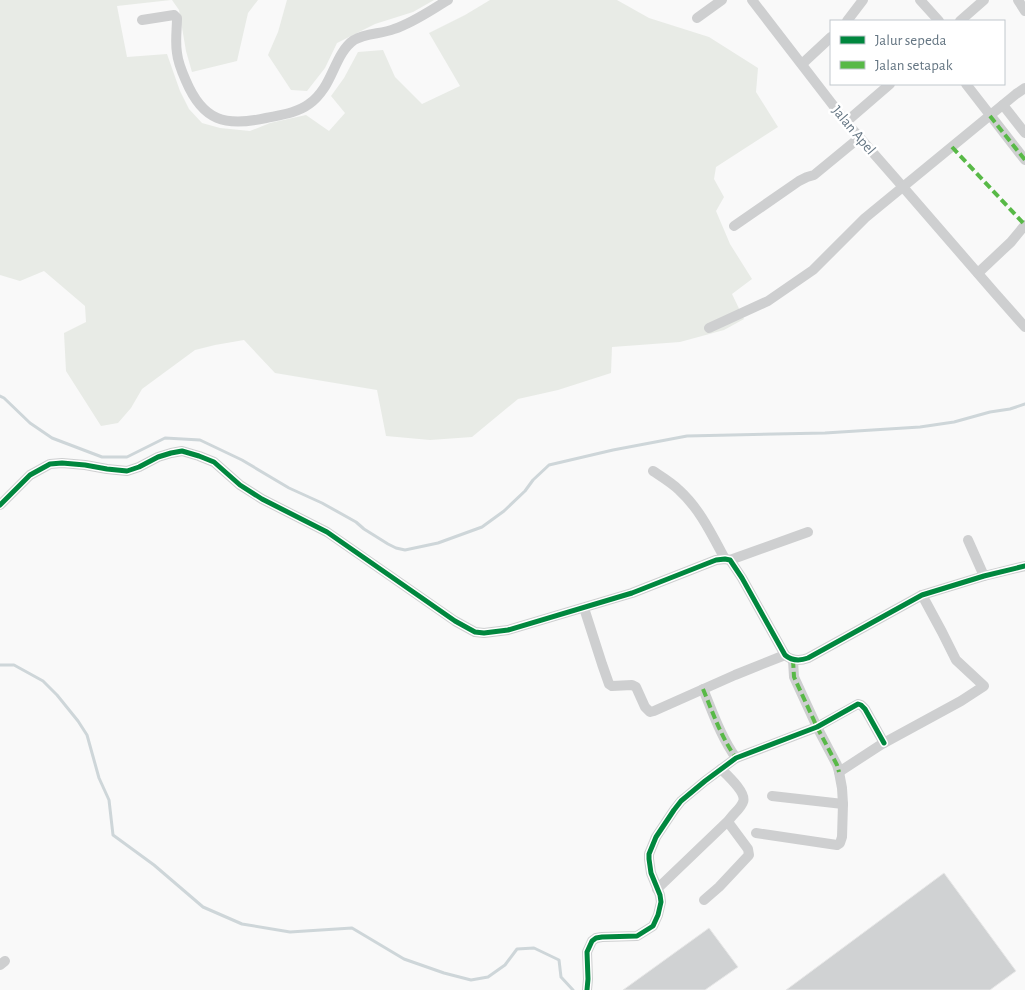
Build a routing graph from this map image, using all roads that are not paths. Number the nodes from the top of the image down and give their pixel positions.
1 (448, 0) edge
2 (722, 0) edge
3 (753, 0) edge
4 (863, 0) edge
5 (920, 0) edge
6 (984, 0) edge
7 (1018, 0) edge
8 (1025, 11) edge
9 (697, 18) dead end
10 (142, 20) dead end
11 (848, 20) edge
12 (938, 20) edge
13 (961, 20) edge
14 (830, 38) edge
15 (802, 64) junction
16 (889, 85) edge
17 (967, 85) edge
18 (1025, 88) edge
19 (1003, 105) junction
20 (990, 116) junction
21 (846, 122) junction
22 (1025, 133) edge
23 (859, 138) junction
24 (1025, 160) edge
25 (903, 186) junction
26 (1025, 225) edge
27 (734, 226) dead end
28 (978, 274) junction
29 (1025, 326) edge
30 (709, 328) dead end
31 (654, 472) dead end
32 (0, 505) edge
33 (808, 532) dead end
34 (968, 540) dead end
35 (728, 559) junction
36 (1025, 566) edge
37 (984, 576) junction
38 (922, 595) junction
39 (584, 608) junction
40 (789, 657) junction
41 (703, 689) junction
42 (817, 727) junction
43 (884, 743) junction
44 (736, 758) junction
45 (721, 769) junction
46 (839, 772) junction
47 (772, 796) dead end
48 (843, 804) junction
49 (729, 820) junction
50 (756, 833) dead end
51 (657, 889) junction
52 (704, 900) dead end
53 (587, 990) edge

1 - 10 street
2 - 9 street
3 - 15 street, Jalan Apel
4 - 11 street
5 - 12 street
6 - 13 street
7 - 8 street
14 - 15 street
15 - 21 street, Jalan Apel
16 - 21 street
17 - 20 street
18 - 19 street
19 - 20 street
19 - 22 street
20 - 24 street
20 - 25 street
21 - 23 street, Jalan Apel
23 - 25 street, Jalan Apel
23 - 27 street
25 - 28 street, Jalan Apel
25 - 30 street
26 - 28 street
28 - 29 street, Jalan Apel
31 - 35 street
32 - 39 street
33 - 35 street
34 - 37 street
35 - 39 street
35 - 40 street
36 - 37 street
37 - 38 street
38 - 40 street
38 - 43 street
39 - 41 street
40 - 41 street
40 - 42 street
41 - 44 street
42 - 43 street
42 - 44 street
42 - 46 street
43 - 46 street
44 - 45 street
45 - 49 street
45 - 51 street
46 - 48 street
47 - 48 street
48 - 50 street
49 - 51 street
49 - 52 street
51 - 53 street

